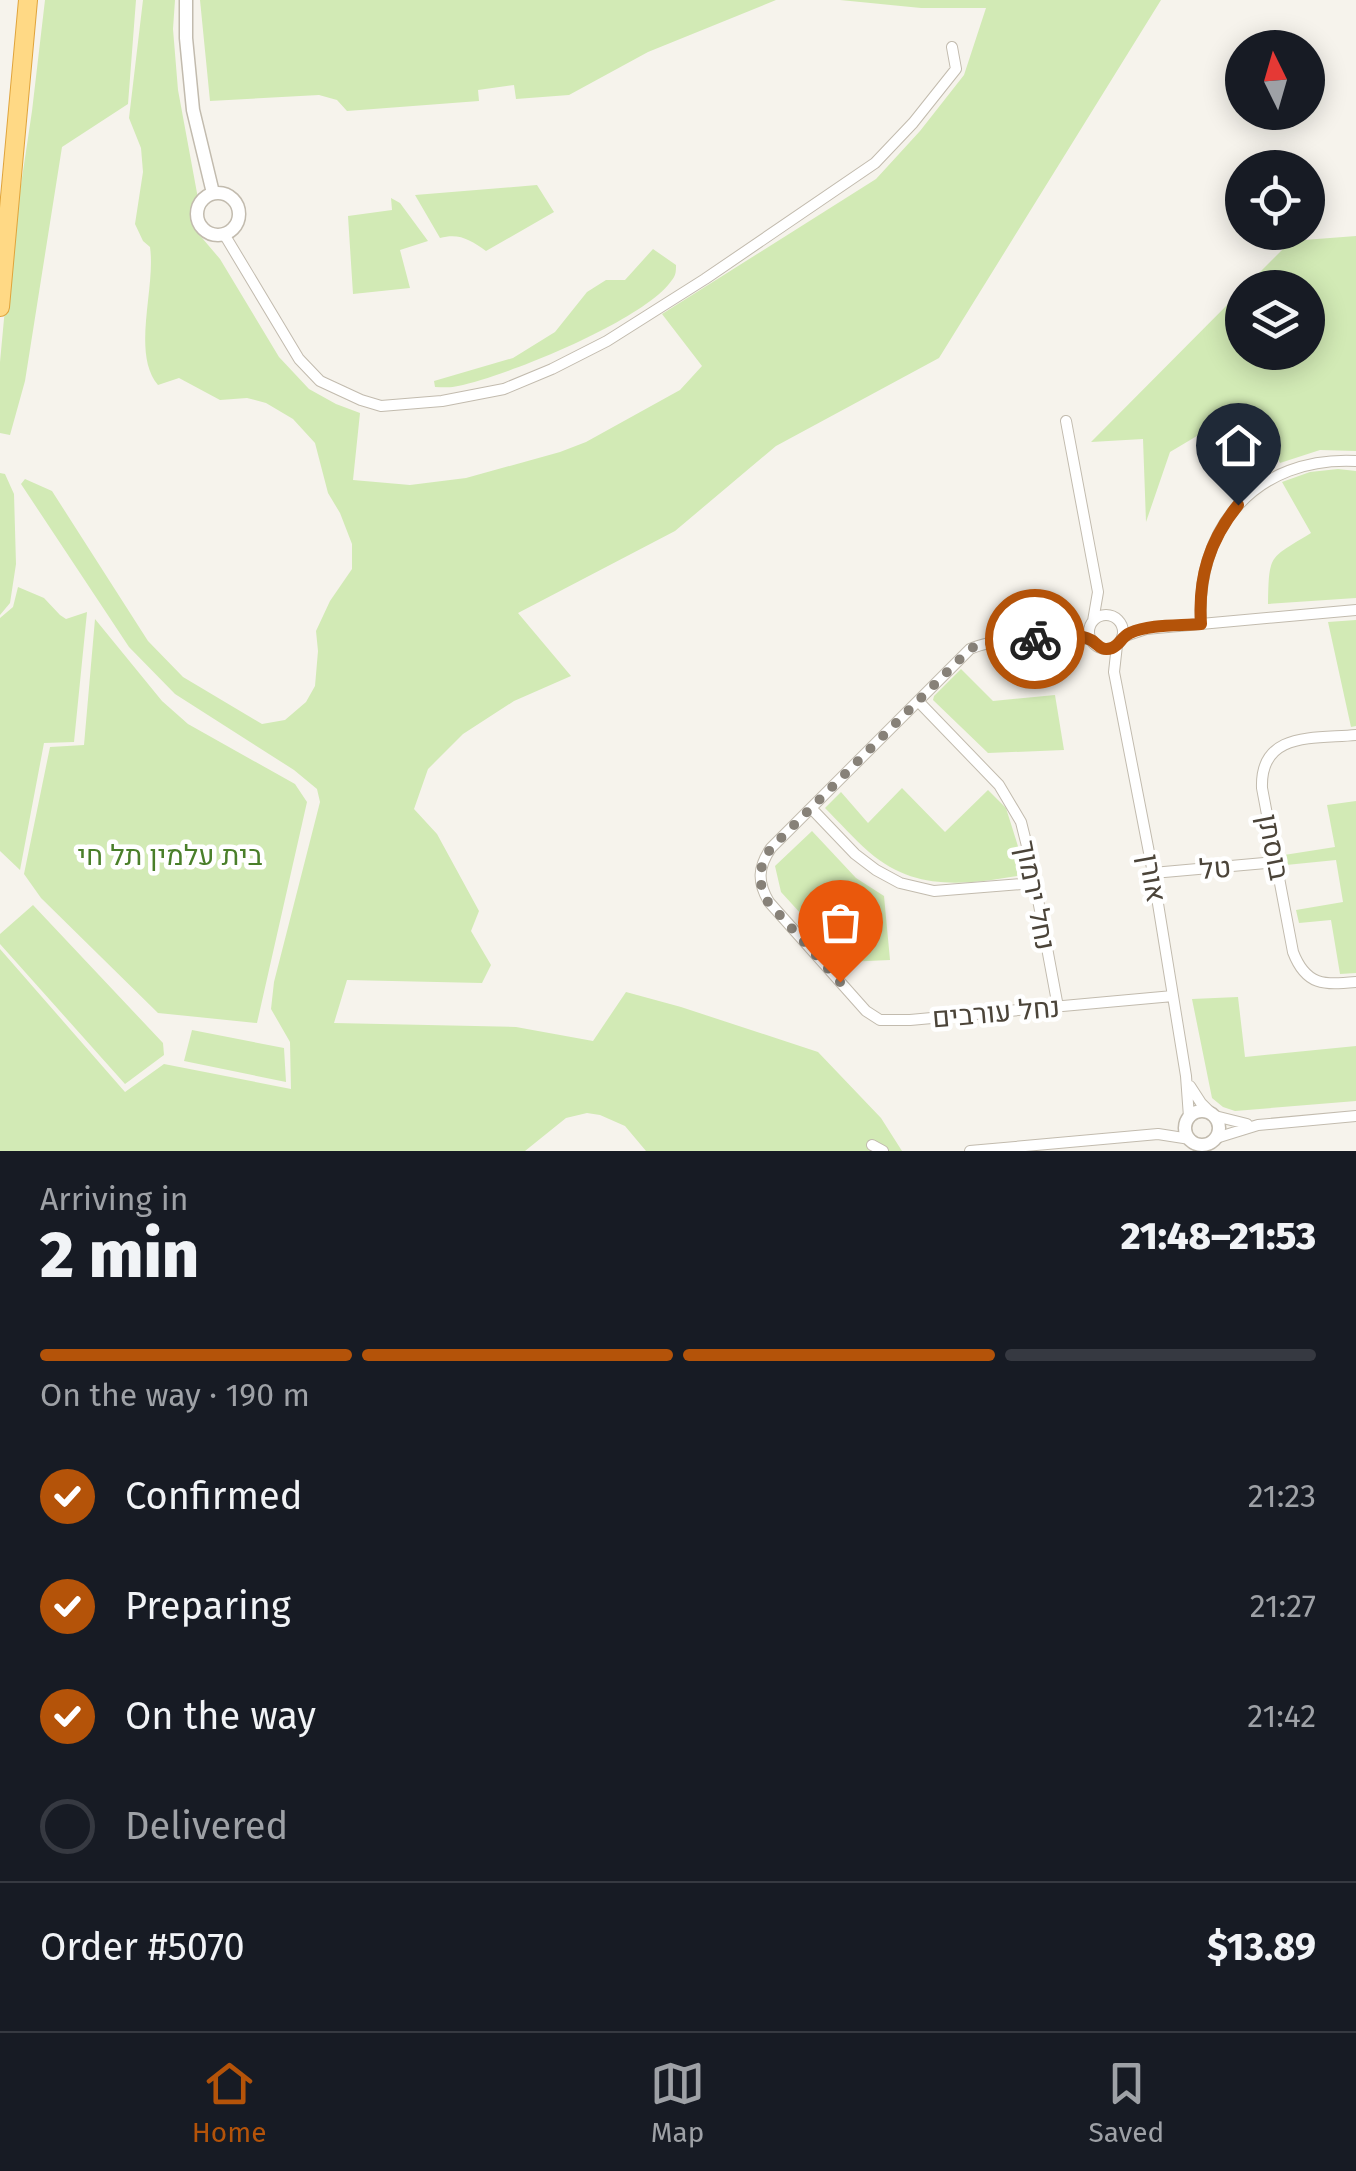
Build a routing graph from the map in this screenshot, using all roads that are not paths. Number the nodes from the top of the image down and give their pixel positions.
1 (28, 0) edge
2 (186, 0) edge
3 (952, 47) dead end
4 (212, 193) junction
5 (224, 234) junction
6 (0, 307) edge
7 (1066, 421) dead end
8 (1356, 461) edge
9 (1098, 592) junction
10 (1356, 610) edge
11 (1117, 620) junction
12 (1092, 623) junction
13 (1201, 624) junction
14 (1146, 629) junction
15 (1068, 636) junction
16 (1120, 641) junction
17 (1095, 643) junction
18 (1116, 680) junction
19 (918, 701) junction
20 (1356, 735) edge
21 (810, 808) junction
22 (1276, 862) junction
23 (1153, 873) junction
24 (1035, 883) junction
25 (1356, 982) edge
26 (1173, 996) junction
27 (1058, 1007) junction
28 (1186, 1076) junction
29 (1213, 1115) junction
30 (1356, 1116) edge
31 (1188, 1120) junction
32 (1258, 1125) junction
33 (1158, 1134) junction
34 (1213, 1143) edge
35 (1195, 1144) edge
36 (970, 1151) edge

1 - 6 highway
2 - 4 street
3 - 5 street
4 - 5 street
4 - 5 street
7 - 9 street
8 - 13 street
9 - 11 street
9 - 12 street
10 - 13 street
11 - 12 street
11 - 14 street
11 - 16 street
12 - 15 street, נחל עורבים
12 - 17 street
13 - 14 street
14 - 16 street
15 - 17 street, נחל עורבים
15 - 19 street, נחל עורבים
16 - 17 street
16 - 18 street, אורן
17 - 18 street, אורן
18 - 23 street, אורן
19 - 21 street, נחל עורבים
19 - 24 street, נחל ירמוך
20 - 22 street, בוסתן
21 - 24 street
21 - 27 street, נחל עורבים
22 - 23 street, טל
22 - 25 street, בוסתן
23 - 26 street, אורן
24 - 27 street, נחל ירמוך
26 - 27 street, נחל עורבים
26 - 28 street, אורן
28 - 29 street, אורן
28 - 31 street, אורן
29 - 31 street
29 - 32 street
29 - 34 street
30 - 32 street
31 - 33 street
31 - 35 street
32 - 34 street
33 - 35 street
33 - 36 street
34 - 35 street

